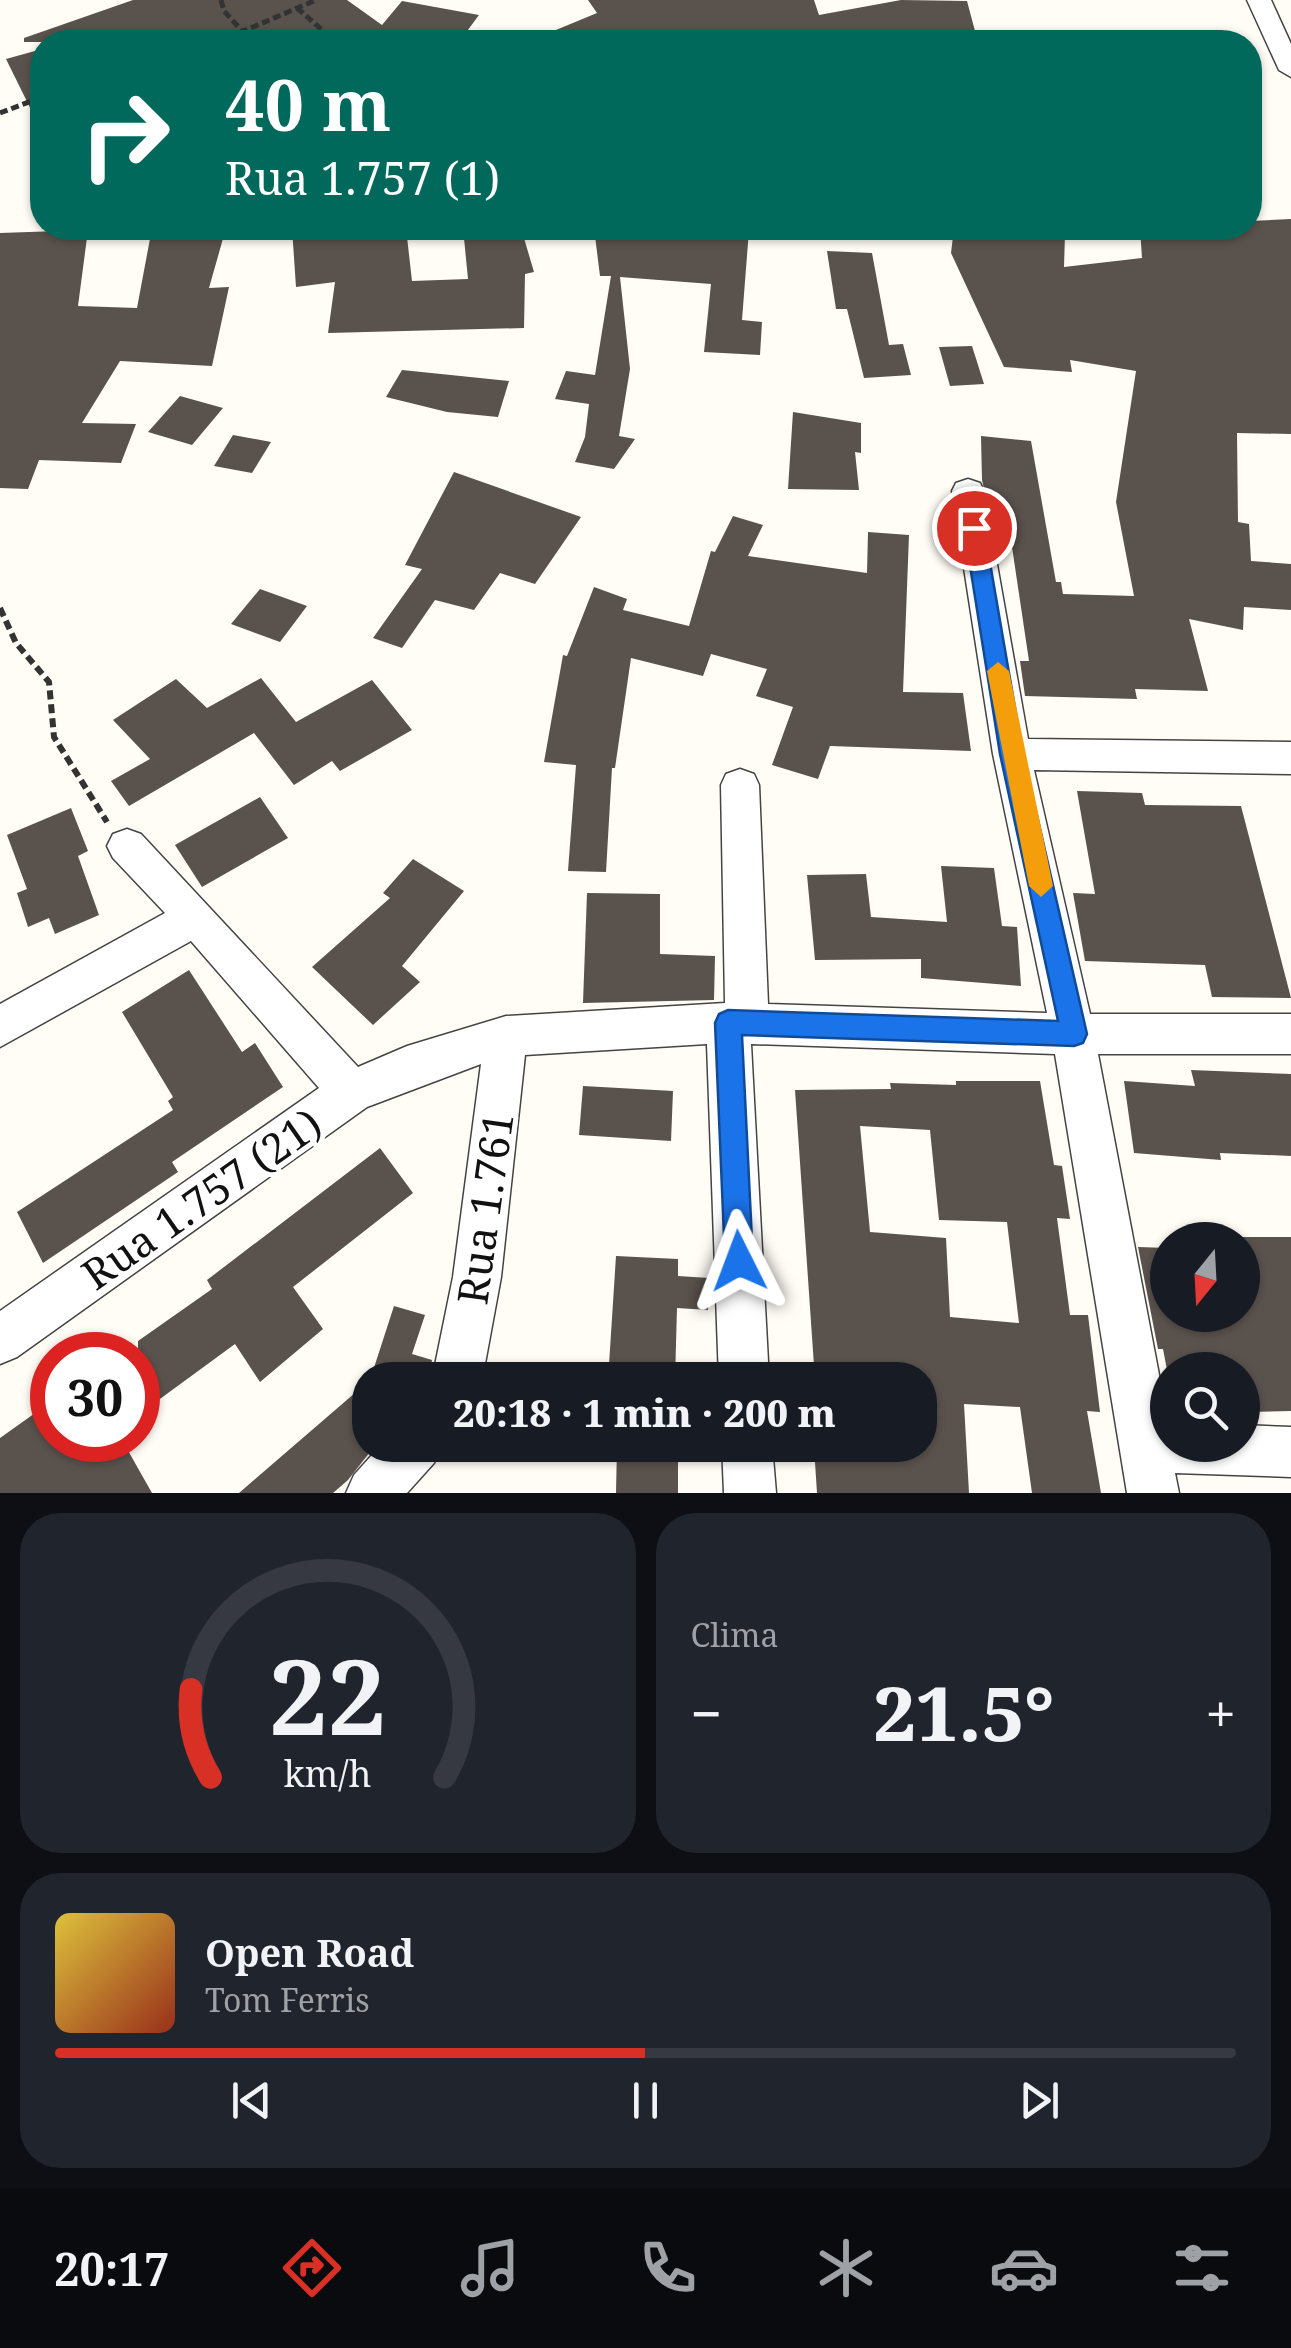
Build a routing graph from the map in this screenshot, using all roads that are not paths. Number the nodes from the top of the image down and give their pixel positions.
1 (1259, 0) edge
2 (1291, 70) edge
3 (968, 491) dead end
4 (1012, 754) junction
5 (1291, 758) edge
6 (740, 785) dead end
7 (126, 846) road end
8 (196, 917) junction
9 (737, 1023) junction
10 (0, 1027) edge
11 (1074, 1034) junction
12 (1291, 1034) edge
13 (506, 1036) junction
14 (351, 1092) junction
15 (0, 1340) edge
16 (460, 1362) edge
17 (744, 1362) edge
18 (1291, 1452) edge
19 (400, 1462) edge
20 (748, 1462) edge
21 (1148, 1470) edge
22 (372, 1493) edge
23 (750, 1493) edge

1 - 2 street
3 - 4 street
4 - 5 street
4 - 11 street
6 - 9 street
7 - 8 street
8 - 10 street
8 - 14 street
9 - 11 street, Rua 1.757 (21)
9 - 13 street, Rua 1.757 (21)
9 - 17 street
11 - 12 street, Rua 1.757 (21)
11 - 21 street
13 - 14 street, Rua 1.757 (21)
13 - 16 street, Rua 1.761
14 - 15 street, Rua 1.757 (21)
18 - 21 street
19 - 22 street
20 - 23 street

